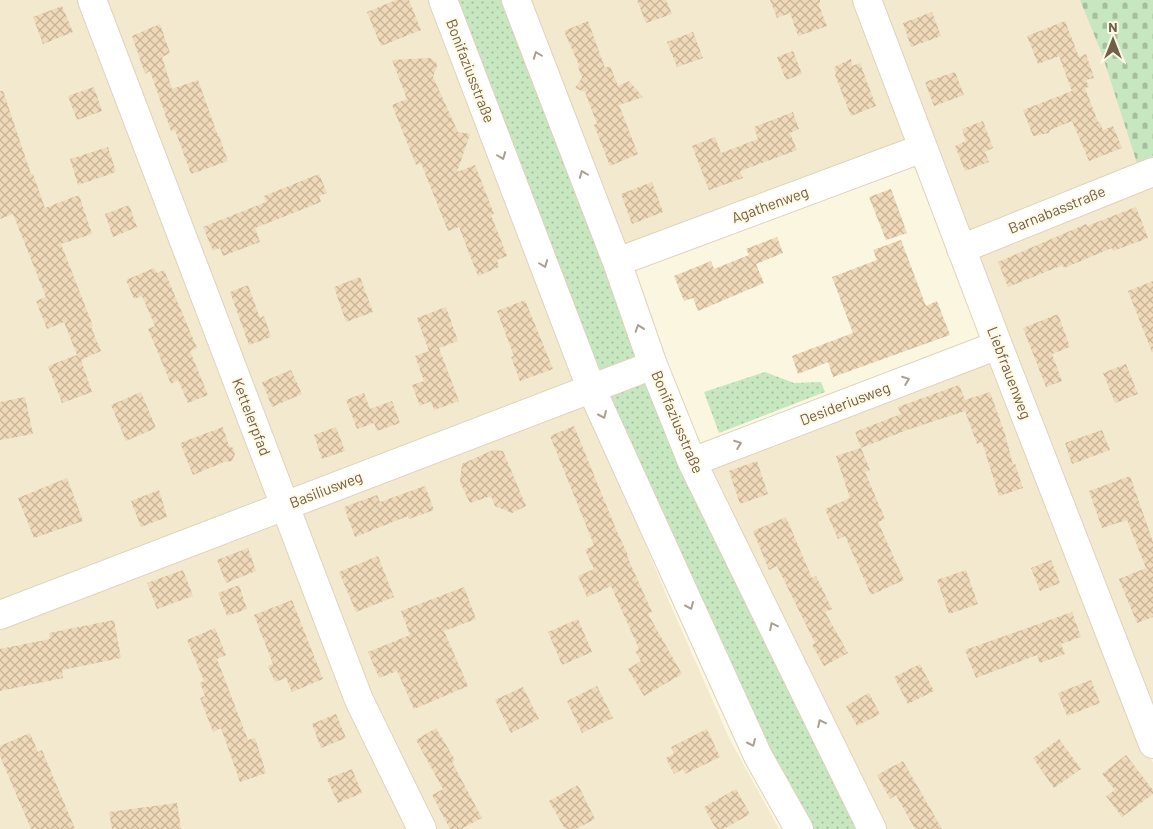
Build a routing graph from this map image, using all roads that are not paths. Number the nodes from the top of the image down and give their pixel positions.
1 (92, 0) edge
2 (443, 0) edge
3 (516, 0) edge
4 (867, 0) edge
5 (923, 148) junction
6 (1153, 172) edge
7 (961, 249) junction
8 (617, 262) junction
9 (998, 345) junction
10 (652, 366) junction
11 (591, 388) junction
12 (692, 462) junction
13 (285, 506) junction
14 (0, 615) edge
15 (1153, 744) edge
16 (422, 829) edge
17 (799, 829) edge
18 (872, 829) edge

1 - 13 street, Kettelerpfad
2 -> 11 street, Bonifaziusstraße
8 -> 3 street, Bonifaziusstraße
4 - 5 street, Liebfrauenweg
5 - 7 street, Liebfrauenweg
5 - 8 street, Agathenweg
6 - 7 street, Barnabasstraße
7 - 9 street, Liebfrauenweg
10 -> 8 street, Bonifaziusstraße
12 -> 9 street, Desideriusweg
9 - 15 street, Liebfrauenweg
10 - 11 street, Basiliusweg
10 - 12 street, Bonifaziusstraße
11 - 13 street, Basiliusweg
11 -> 17 street, Bonifaziusstraße
18 -> 12 street, Bonifaziusstraße
13 - 14 street, Basiliusweg
13 - 16 street, Kettelerpfad

